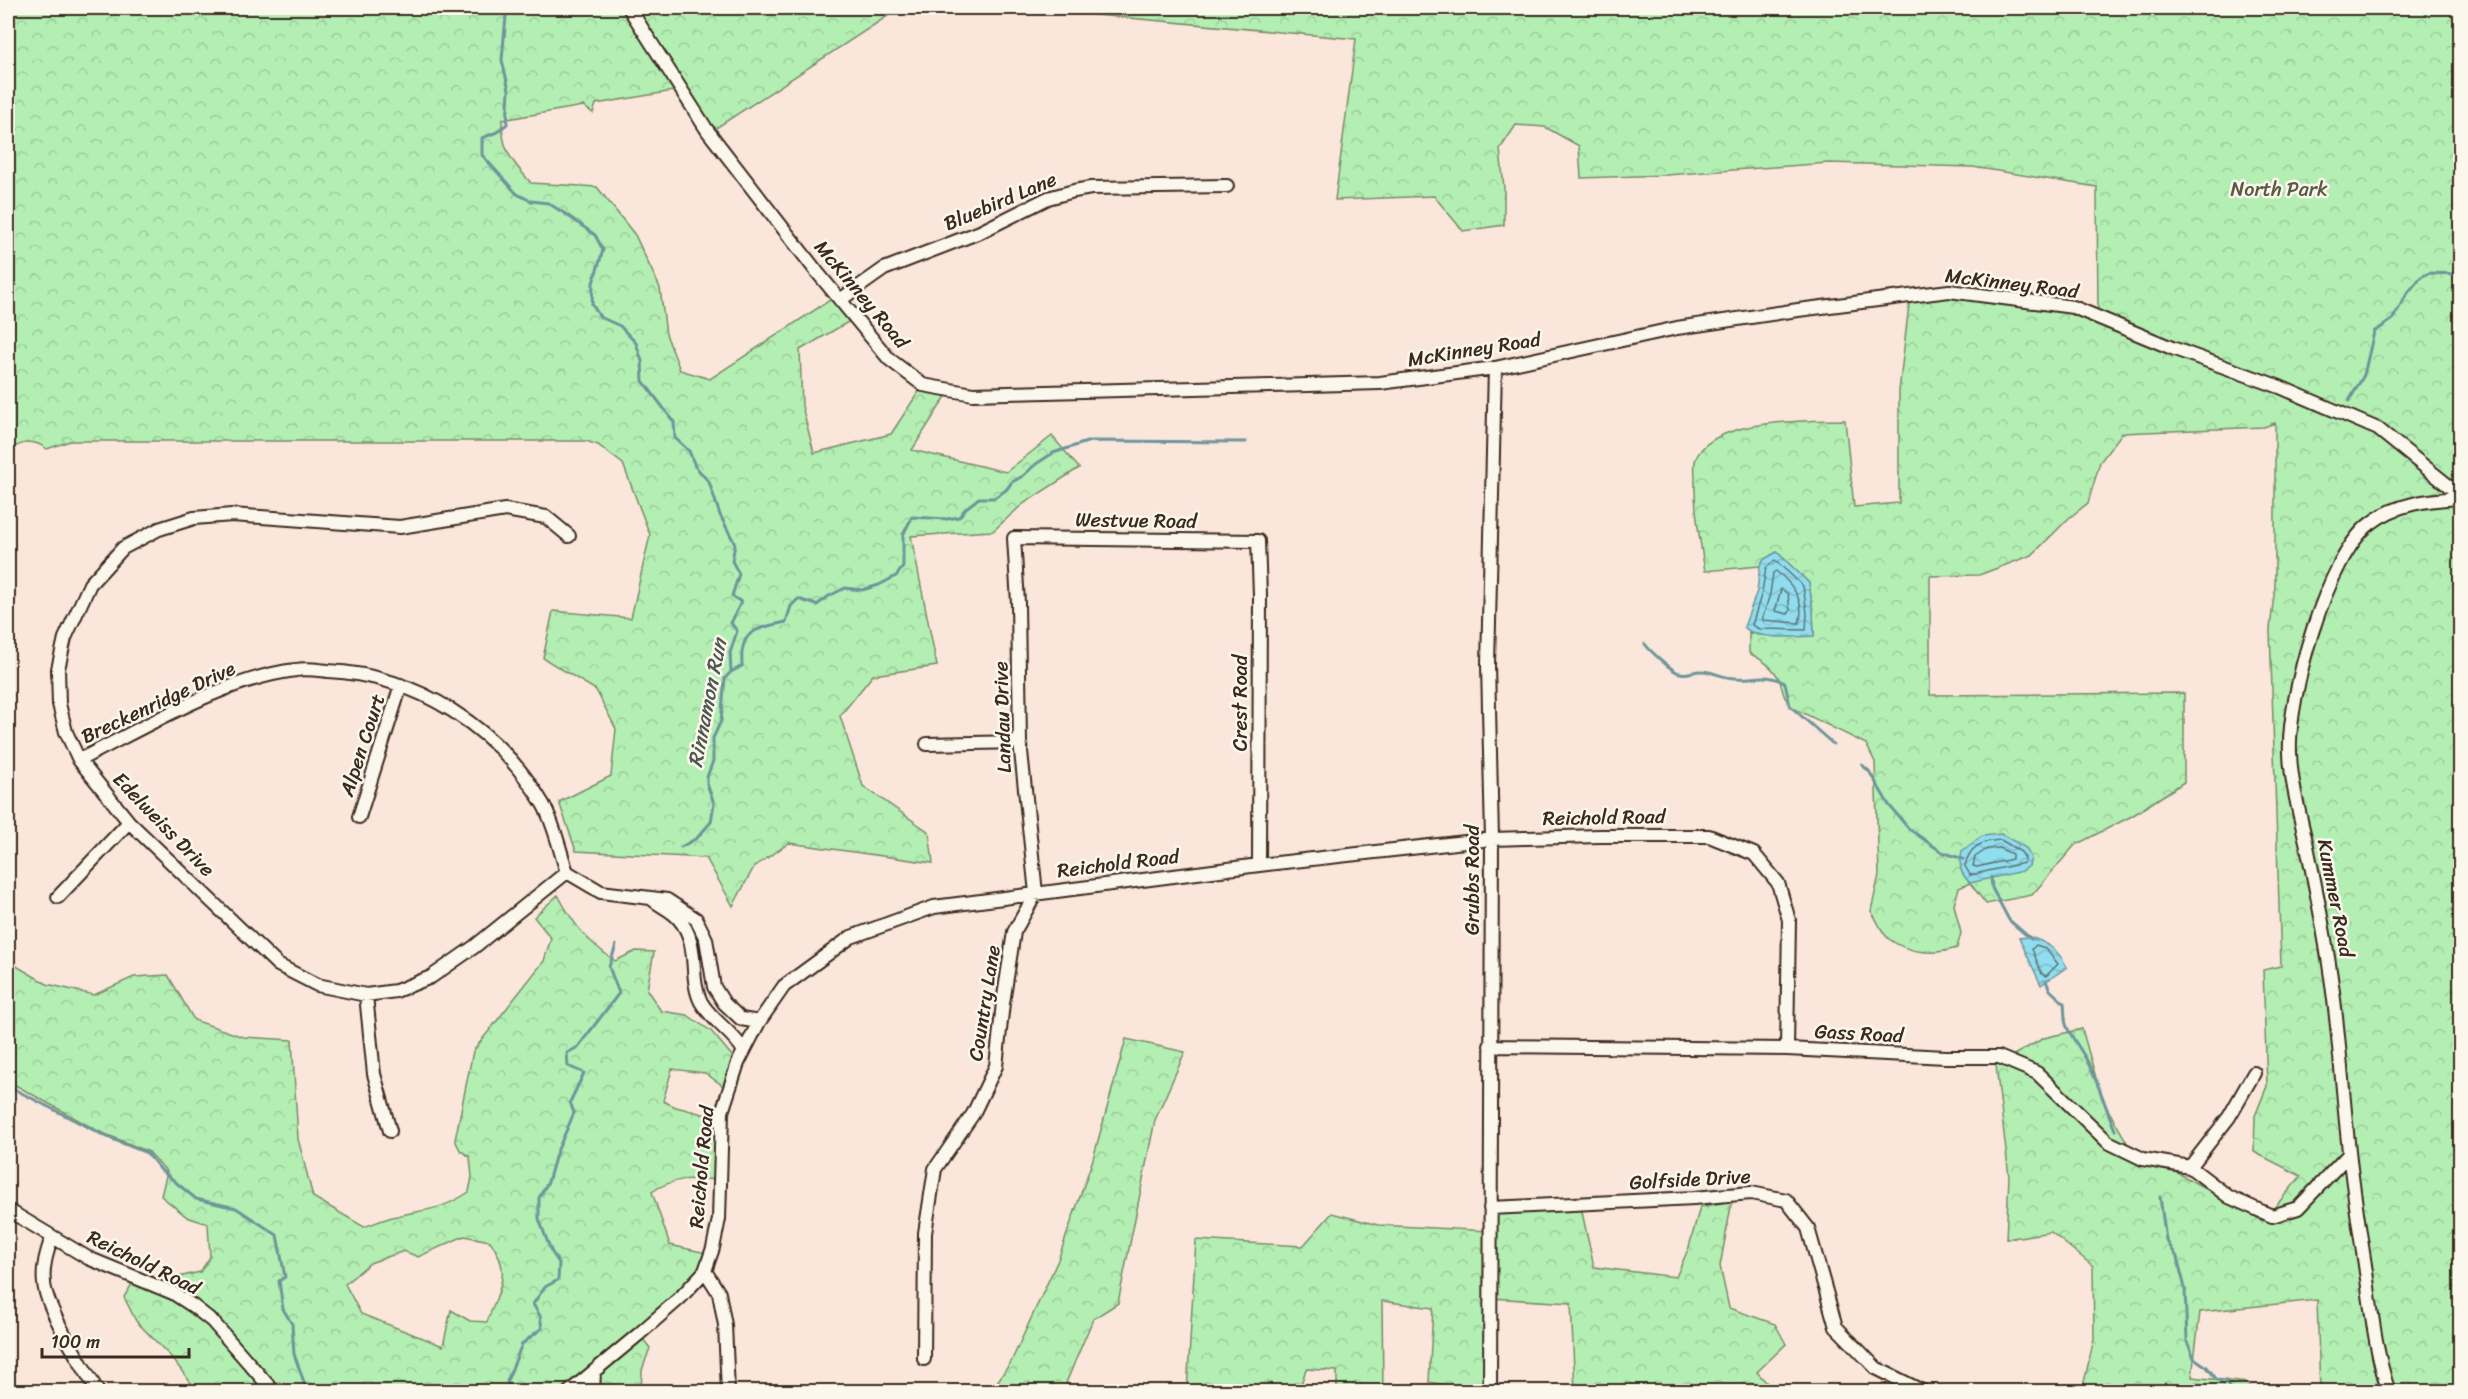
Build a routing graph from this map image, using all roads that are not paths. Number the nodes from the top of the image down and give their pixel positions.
1 (629, 8) edge
2 (1227, 186) dead end
3 (840, 300) junction
4 (1495, 368) junction
5 (2460, 496) edge
6 (569, 536) dead end
7 (1014, 538) joint
8 (1258, 541) joint
9 (401, 685) junction
10 (1020, 742) junction
11 (927, 744) dead end
12 (79, 760) junction
13 (359, 817) dead end
14 (129, 822) junction
15 (1492, 839) junction
16 (1259, 865) junction
17 (567, 872) junction
18 (1036, 893) junction
19 (58, 897) dead end
20 (652, 898) junction
21 (366, 995) junction
22 (759, 1022) junction
23 (1490, 1046) junction
24 (1787, 1049) junction
25 (744, 1051) junction
26 (2254, 1073) dead end
27 (390, 1131) dead end
28 (2349, 1154) junction
29 (2190, 1167) junction
30 (1490, 1208) junction
31 (8, 1210) edge
32 (52, 1237) junction
33 (705, 1271) junction
34 (924, 1359) dead end
35 (594, 1372) junction
36 (98, 1392) edge
37 (274, 1392) edge
38 (569, 1392) edge
39 (593, 1392) edge
40 (728, 1392) edge
41 (1490, 1392) edge
42 (1924, 1392) edge
43 (2389, 1392) edge

1 - 3 street, McKinney Road
2 - 3 street, Bluebird Lane
3 - 4 street, McKinney Road
4 - 5 street, McKinney Road
4 - 15 street, Grubbs Road
5 - 28 street, Kummer Road
6 - 12 street, Edelweiss Drive
7 - 8 street, Westvue Road
7 - 10 street, Landau Drive
8 - 16 street, Crest Road
9 - 12 street, Breckenridge Drive
9 - 13 street, Alpen Court
9 - 17 street, Breckenridge Drive
10 - 11 street
10 - 18 street, Landau Drive
12 - 14 street, Edelweiss Drive
14 - 19 street
14 - 21 street, Edelweiss Drive
15 - 16 street, Reichold Road
15 - 23 street, Grubbs Road
15 - 24 street, Reichold Road
16 - 18 street, Reichold Road
17 - 20 street
17 - 21 street, Edelweiss Drive
18 - 22 street, Reichold Road
18 - 34 street, Country Lane
20 - 22 street
20 - 25 street
21 - 27 street
22 - 25 street, Reichold Road
23 - 24 street, Gass Road
23 - 30 street, Grubbs Road
24 - 29 street, Gass Road
25 - 33 street, Reichold Road
26 - 29 street
28 - 29 street, Gass Road
28 - 43 street, Kummer Road
30 - 41 street, Grubbs Road
30 - 42 street, Golfside Drive
31 - 32 street, Reichold Road
32 - 36 street
32 - 37 street, Reichold Road
33 - 35 street, Reichold Road
33 - 40 street
35 - 38 street, Reichold Road
35 - 39 street

